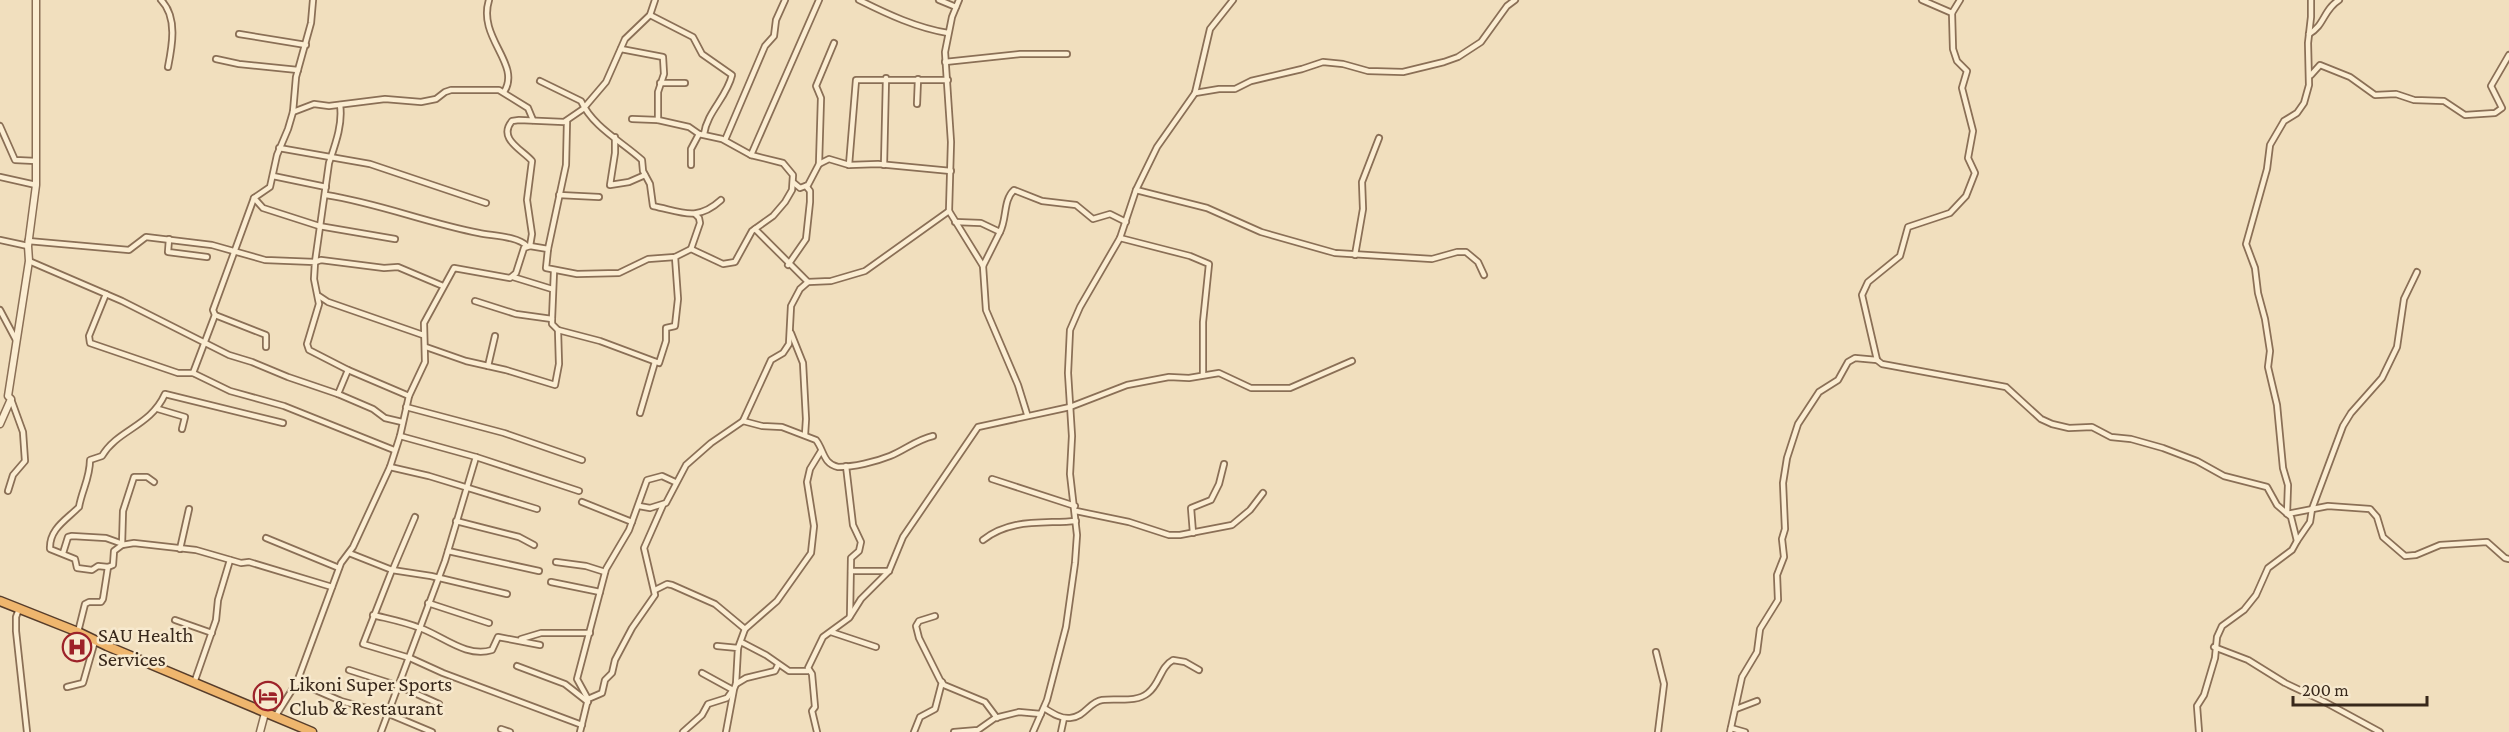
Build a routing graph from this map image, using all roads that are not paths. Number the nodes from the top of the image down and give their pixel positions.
1 (36, 0) edge
2 (161, 0) edge
3 (313, 0) edge
4 (489, 0) edge
5 (655, 0) edge
6 (785, 0) edge
7 (819, 0) edge
8 (859, 0) edge
9 (939, 0) edge
10 (959, 0) edge
11 (1233, 0) edge
12 (1515, 0) edge
13 (1922, 0) edge
14 (1960, 0) edge
15 (2311, 0) edge
16 (2339, 0) edge
17 (956, 7) junction
18 (1952, 14) junction
19 (650, 15) junction
20 (948, 33) junction
21 (239, 34) dead end
22 (2309, 34) junction
23 (834, 43) dead end
24 (306, 45) junction
25 (621, 49) junction
26 (1067, 54) dead end
27 (2509, 55) edge
28 (216, 59) dead end
29 (945, 62) junction
30 (168, 68) dead end
31 (298, 70) junction
32 (2311, 75) junction
33 (886, 78) junction
34 (918, 79) junction
35 (948, 80) junction
36 (540, 81) dead end
37 (660, 83) junction
38 (685, 83) dead end
39 (504, 92) junction
40 (1195, 93) junction
41 (917, 104) dead end
42 (340, 105) junction
43 (583, 109) junction
44 (293, 112) junction
45 (633, 119) dead end
46 (533, 120) junction
47 (658, 120) junction
48 (567, 121) junction
49 (0, 126) edge
50 (702, 134) junction
51 (615, 137) junction
52 (1379, 138) dead end
53 (725, 140) junction
54 (279, 148) junction
55 (751, 154) junction
56 (331, 157) junction
57 (36, 161) junction
58 (691, 165) dead end
59 (819, 165) junction
60 (849, 165) junction
61 (884, 165) junction
62 (951, 171) junction
63 (645, 175) junction
64 (273, 176) junction
65 (0, 177) edge
66 (794, 183) junction
67 (36, 185) junction
68 (806, 186) junction
69 (326, 188) junction
70 (800, 188) junction
71 (792, 190) junction
72 (1137, 190) junction
73 (326, 195) junction
74 (559, 195) junction
75 (599, 197) dead end
76 (254, 198) junction
77 (721, 201) dead end
78 (486, 204) dead end
79 (949, 211) junction
80 (695, 214) junction
81 (955, 222) junction
82 (1126, 222) junction
83 (319, 226) junction
84 (755, 229) junction
85 (1000, 232) junction
86 (1120, 238) junction
87 (170, 239) junction
88 (395, 239) dead end
89 (0, 240) edge
90 (28, 244) junction
91 (529, 246) junction
92 (548, 249) junction
93 (691, 249) junction
94 (233, 250) junction
95 (1355, 255) junction
96 (207, 257) dead end
97 (675, 257) junction
98 (29, 261) junction
99 (315, 262) junction
100 (788, 264) junction
101 (983, 266) junction
102 (554, 271) junction
103 (2418, 272) dead end
104 (1484, 275) dead end
105 (513, 277) junction
106 (808, 282) junction
107 (443, 286) junction
108 (552, 289) junction
109 (106, 294) junction
110 (318, 296) junction
111 (475, 301) dead end
112 (0, 310) edge
113 (215, 315) junction
114 (552, 319) junction
115 (558, 330) junction
116 (791, 333) junction
117 (423, 335) junction
118 (495, 336) dead end
119 (205, 341) junction
120 (18, 342) junction
121 (266, 347) dead end
122 (426, 347) junction
123 (1877, 360) junction
124 (1352, 361) dead end
125 (655, 362) junction
126 (488, 366) junction
127 (348, 370) junction
128 (193, 374) junction
129 (1203, 375) junction
130 (338, 394) junction
131 (409, 396) junction
132 (11, 399) junction
133 (406, 407) junction
134 (1070, 407) junction
135 (158, 409) junction
136 (640, 413) dead end
137 (1027, 414) junction
138 (743, 421) junction
139 (402, 422) junction
140 (283, 423) dead end
141 (0, 424) edge
142 (182, 429) dead end
143 (805, 435) junction
144 (400, 436) junction
145 (933, 436) dead end
146 (394, 450) junction
147 (821, 451) junction
148 (476, 457) junction
149 (582, 459) dead end
150 (1224, 464) dead end
151 (846, 466) junction
152 (390, 467) junction
153 (992, 479) dead end
154 (154, 482) dead end
155 (675, 482) junction
156 (466, 487) junction
157 (8, 491) dead end
158 (579, 491) dead end
159 (1263, 493) dead end
160 (582, 502) dead end
161 (663, 505) junction
162 (639, 506) junction
163 (189, 509) dead end
164 (537, 509) dead end
165 (1075, 509) junction
166 (2312, 509) junction
167 (2288, 514) junction
168 (415, 517) dead end
169 (456, 521) junction
170 (1077, 521) junction
171 (632, 522) junction
172 (1193, 533) junction
173 (266, 538) dead end
174 (983, 540) dead end
175 (2297, 541) junction
176 (122, 545) junction
177 (534, 545) dead end
178 (180, 549) junction
179 (448, 550) junction
180 (63, 553) junction
181 (349, 553) junction
182 (2509, 559) edge
183 (230, 560) junction
184 (556, 562) dead end
185 (108, 567) junction
186 (339, 568) junction
187 (392, 570) junction
188 (539, 571) dead end
189 (851, 571) junction
190 (605, 572) junction
191 (889, 572) junction
192 (437, 578) junction
193 (550, 582) dead end
194 (332, 587) junction
195 (655, 590) junction
196 (600, 592) junction
197 (507, 594) dead end
198 (0, 601) edge
199 (428, 603) junction
200 (19, 609) junction
201 (373, 615) junction
202 (935, 616) dead end
203 (849, 618) junction
204 (175, 620) dead end
205 (489, 623) dead end
206 (421, 628) junction
207 (745, 629) junction
208 (78, 632) junction
209 (831, 632) junction
210 (212, 633) junction
211 (590, 633) junction
212 (520, 639) junction
213 (94, 641) junction
214 (540, 645) dead end
215 (740, 645) junction
216 (717, 646) dead end
217 (876, 647) dead end
218 (2214, 647) junction
219 (1656, 652) dead end
220 (410, 657) junction
221 (778, 665) junction
222 (517, 666) dead end
223 (349, 670) dead end
224 (1199, 670) dead end
225 (808, 671) junction
226 (702, 673) dead end
227 (194, 682) junction
228 (297, 682) junction
229 (942, 682) junction
230 (399, 686) junction
231 (67, 687) dead end
232 (734, 688) junction
233 (588, 700) junction
234 (1756, 701) dead end
235 (439, 704) dead end
236 (1044, 708) junction
237 (1736, 709) junction
238 (265, 713) junction
239 (389, 714) junction
240 (1041, 714) junction
241 (275, 717) junction
242 (997, 718) junction
243 (1064, 718) junction
244 (582, 725) junction
245 (501, 729) dead end
246 (1730, 730) edge
247 (27, 732) edge
248 (261, 732) edge
249 (312, 732) edge
250 (381, 732) edge
251 (432, 732) edge
252 (510, 732) edge
253 (579, 732) edge
254 (682, 732) edge
255 (726, 732) edge
256 (817, 732) edge
257 (914, 732) edge
258 (954, 732) edge
259 (1033, 732) edge
260 (1061, 732) edge
261 (1658, 732) edge
262 (1745, 732) edge
263 (2199, 732) edge
264 (2380, 732) edge

1 - 57 street
2 - 30 street
3 - 24 street
4 - 39 street
5 - 19 street
6 - 53 street
7 - 55 street
8 - 20 street
9 - 17 street
10 - 17 street
11 - 40 street
12 - 40 street
13 - 18 street
14 - 18 street
15 - 22 street
16 - 22 street
17 - 20 street
18 - 123 street
19 - 25 street
19 - 50 street
20 - 29 street
21 - 24 street
22 - 32 street
23 - 59 street
24 - 31 street
25 - 37 street
25 - 43 street
26 - 29 street
27 - 32 street
28 - 31 street
29 - 35 street
31 - 44 street
32 - 167 street
33 - 34 street
33 - 60 street
33 - 61 street
34 - 35 street
34 - 41 street
35 - 62 street
36 - 43 street
37 - 38 street
37 - 47 street
39 - 42 street
39 - 46 street
40 - 72 street
42 - 44 street
42 - 56 street
43 - 48 street
43 - 51 street
44 - 54 street
45 - 47 street
46 - 48 street
46 - 91 street
47 - 50 street
48 - 74 street
49 - 57 street
50 - 53 street
50 - 58 street
51 - 63 street
51 - 63 street
52 - 95 street
53 - 55 street
54 - 56 street
54 - 64 street
55 - 66 street
56 - 69 street
56 - 78 street
57 - 67 street
59 - 60 street
59 - 68 street
60 - 61 street
61 - 62 street
62 - 79 street
63 - 80 street
64 - 69 street
64 - 76 street
65 - 67 street
66 - 70 street
66 - 71 street
67 - 90 street
68 - 70 street
68 - 100 street
69 - 73 street
70 - 71 street
71 - 84 street
72 - 82 street
72 - 95 street
73 - 83 street
73 - 91 street
74 - 75 street
74 - 92 street
76 - 83 street
76 - 94 street
77 - 80 street
79 - 81 street
79 - 106 street
80 - 93 street
81 - 85 street
81 - 101 street
82 - 85 street
82 - 86 street
83 - 88 street
83 - 99 street
84 - 93 street
84 - 100 street
85 - 101 street
86 - 129 street
86 - 134 street
87 - 90 street
87 - 94 street
87 - 96 street
89 - 90 street
90 - 98 street
91 - 92 street
91 - 105 street
92 - 102 street
93 - 97 street
94 - 99 street
94 - 113 street
95 - 104 street
97 - 102 street
97 - 125 street
98 - 109 street
98 - 120 street
99 - 107 street
99 - 110 street
100 - 106 street
101 - 137 street
102 - 108 street
103 - 166 street
105 - 107 street
105 - 108 street
106 - 116 street
107 - 117 street
108 - 114 street
109 - 119 street
109 - 128 street
110 - 117 street
110 - 127 street
111 - 114 street
112 - 120 street
113 - 119 street
113 - 121 street
114 - 115 street
115 - 125 street
115 - 126 street
116 - 138 street
116 - 143 street
117 - 122 street
118 - 126 street
119 - 128 street
119 - 130 street
120 - 132 street
122 - 126 street
122 - 131 street
123 - 167 street
123 - 237 street
124 - 129 street
125 - 136 street
127 - 130 street
127 - 131 street
128 - 146 street
129 - 134 street
130 - 139 street
131 - 133 street
132 - 141 street
132 - 157 street
133 - 139 street
133 - 149 street
134 - 137 street
134 - 165 street
135 - 140 street
135 - 142 street
135 - 180 street
137 - 191 street
138 - 143 street
138 - 155 street
139 - 144 street
143 - 147 street
144 - 146 street
144 - 148 street
145 - 151 street
146 - 152 street
147 - 151 street
147 - 207 street
148 - 156 street
148 - 158 street
150 - 172 street
151 - 189 street
152 - 156 street
152 - 181 street
153 - 165 street
154 - 176 street
155 - 161 street
155 - 162 street
156 - 164 street
156 - 169 street
159 - 172 street
160 - 171 street
161 - 162 street
161 - 195 street
162 - 171 street
163 - 178 street
165 - 170 street
165 - 172 street
166 - 167 street
166 - 175 street
166 - 182 street
167 - 175 street
168 - 187 street
169 - 177 street
169 - 179 street
170 - 174 street
170 - 236 street
171 - 190 street
173 - 186 street
175 - 218 street
176 - 178 street
176 - 180 street
176 - 185 street
178 - 183 street
179 - 188 street
179 - 192 street
180 - 185 street
181 - 186 street
181 - 187 street
183 - 194 street
183 - 210 street
184 - 190 street
185 - 208 street
186 - 194 street
187 - 192 street
187 - 201 street
189 - 191 street
189 - 203 street
190 - 196 street
191 - 203 street
192 - 197 street
192 - 199 street
193 - 196 street
194 - 228 street
195 - 207 street
195 - 233 street
196 - 211 street
198 - 200 highway
199 - 205 street
199 - 206 street
200 - 208 highway
200 - 247 street
201 - 206 street
201 - 220 street
202 - 229 street
203 - 209 street
204 - 210 street
206 - 212 street
206 - 220 street
207 - 215 street
208 - 213 highway
209 - 217 street
209 - 225 street
210 - 227 street
211 - 212 street
211 - 233 street
212 - 214 street
213 - 227 highway
213 - 231 street
215 - 216 street
215 - 221 street
215 - 232 street
218 - 263 street
218 - 264 street
219 - 261 street
220 - 230 street
220 - 244 street
221 - 225 street
221 - 232 street
222 - 233 street
223 - 230 street
224 - 243 street
225 - 256 street
226 - 232 street
227 - 238 highway
228 - 239 street
228 - 241 street
229 - 242 street
229 - 257 street
230 - 235 street
230 - 239 street
232 - 254 street
232 - 255 street
233 - 244 street
234 - 237 street
236 - 240 street
236 - 243 street
237 - 246 street
238 - 241 highway
238 - 248 street
239 - 250 street
239 - 251 street
240 - 242 street
240 - 259 street
241 - 249 highway
242 - 258 street
243 - 260 street
244 - 253 street
245 - 252 street
246 - 262 street

